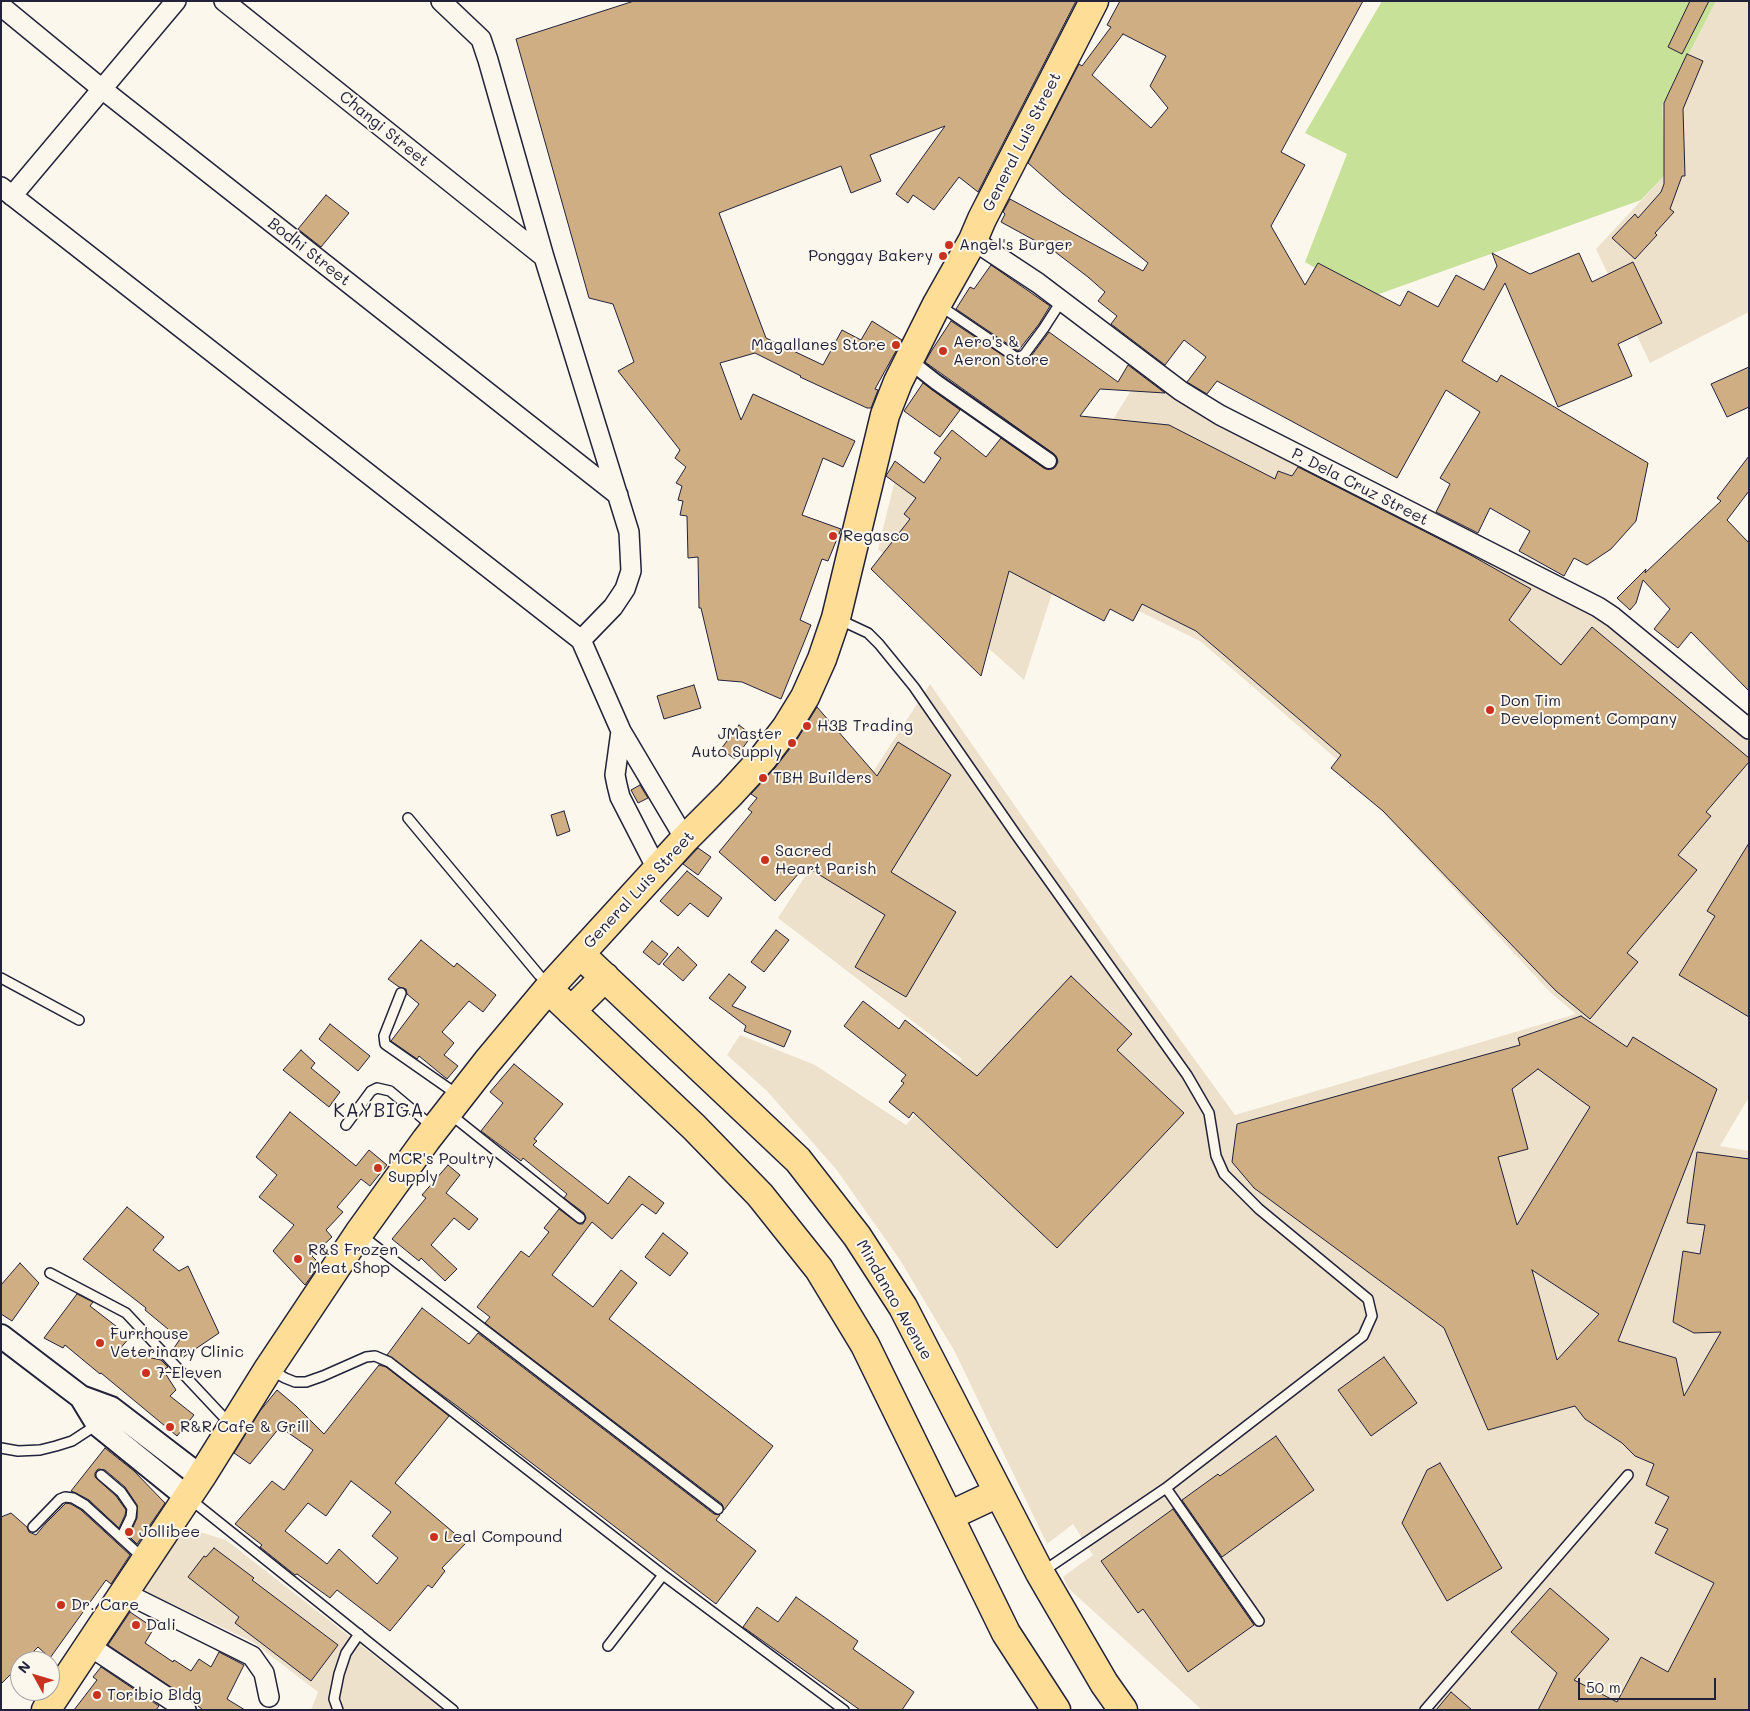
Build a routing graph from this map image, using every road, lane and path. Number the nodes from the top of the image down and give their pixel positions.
1 (176, 1) edge
2 (224, 1) edge
3 (441, 1) edge
4 (1094, 1) edge
5 (1, 6) edge
6 (102, 89) junction
7 (6, 191) edge
8 (973, 240) junction
9 (544, 257) junction
10 (1062, 300) junction
11 (937, 304) junction
12 (908, 360) junction
13 (1048, 461) dead end
14 (618, 495) junction
15 (836, 618) junction
16 (581, 640) junction
17 (1749, 729) edge
18 (621, 731) junction
19 (408, 818) dead end
20 (685, 839) junction
21 (657, 869) junction
22 (580, 954) junction
23 (605, 977) junction
24 (1, 978) edge
25 (549, 987) junction
26 (401, 993) dead end
27 (571, 1011) junction
28 (79, 1020) dead end
29 (448, 1113) junction
30 (346, 1125) dead end
31 (580, 1218) dead end
32 (359, 1233) junction
33 (50, 1273) dead end
34 (1, 1336) edge
35 (269, 1368) junction
36 (104, 1417) junction
37 (232, 1426) junction
38 (1, 1448) edge
39 (101, 1475) dead end
40 (1628, 1475) dead end
41 (194, 1487) junction
42 (1166, 1488) junction
43 (998, 1493) junction
44 (718, 1509) dead end
45 (949, 1516) junction
46 (34, 1527) dead end
47 (121, 1538) junction
48 (145, 1560) junction
49 (1040, 1573) junction
50 (663, 1576) junction
51 (123, 1592) junction
52 (1259, 1621) dead end
53 (359, 1634) junction
54 (88, 1645) junction
55 (608, 1646) dead end
56 (269, 1697) dead end
57 (46, 1710) edge
58 (186, 1710) edge
59 (338, 1710) edge
60 (453, 1710) edge
61 (844, 1710) edge
62 (1056, 1710) edge
63 (1123, 1710) edge
64 (1425, 1710) edge

1 - 6 street
2 - 9 street, Changi Street
3 - 9 street
4 - 8 main road, General Luis Street
5 - 6 street, Bodhi Street
6 - 7 street
6 - 14 street, Bodhi Street
7 - 16 street
8 - 10 street, P. Dela Cruz Street
8 - 11 main road, General Luis Street
9 - 14 street
10 - 11 lane
10 - 17 street, P. Dela Cruz Street
11 - 12 main road, General Luis Street
12 - 13 street
12 - 15 main road, General Luis Street
14 - 16 street
15 - 20 main road, General Luis Street
15 - 42 lane
16 - 18 street
18 - 20 street
18 - 21 street
19 - 25 lane
20 - 21 main road, General Luis Street
21 - 22 main road, General Luis Street
22 - 23 main road, Mindanao Avenue
22 - 25 main road, General Luis Street
23 - 27 main road
23 - 43 main road, Mindanao Avenue
24 - 28 lane
25 - 27 main road
25 - 29 main road, General Luis Street
26 - 29 lane
27 - 45 main road
29 - 30 lane
29 - 31 lane
29 - 32 main road, General Luis Street
32 - 35 main road, General Luis Street
32 - 44 lane
33 - 37 lane
34 - 36 street
35 - 37 main road, General Luis Street
35 - 50 lane
36 - 38 lane
36 - 41 street
37 - 41 main road, General Luis Street
39 - 47 lane
40 - 64 lane
41 - 48 main road, General Luis Street
41 - 53 lane
42 - 49 lane
42 - 52 lane
43 - 45 main road
43 - 49 main road, Mindanao Avenue
45 - 62 main road
46 - 47 lane
47 - 48 lane
48 - 51 main road, General Luis Street
49 - 63 main road, Mindanao Avenue
50 - 55 lane
50 - 61 lane
51 - 54 main road, General Luis Street
51 - 56 street
53 - 59 lane
53 - 60 lane
54 - 57 main road, General Luis Street
54 - 58 street

